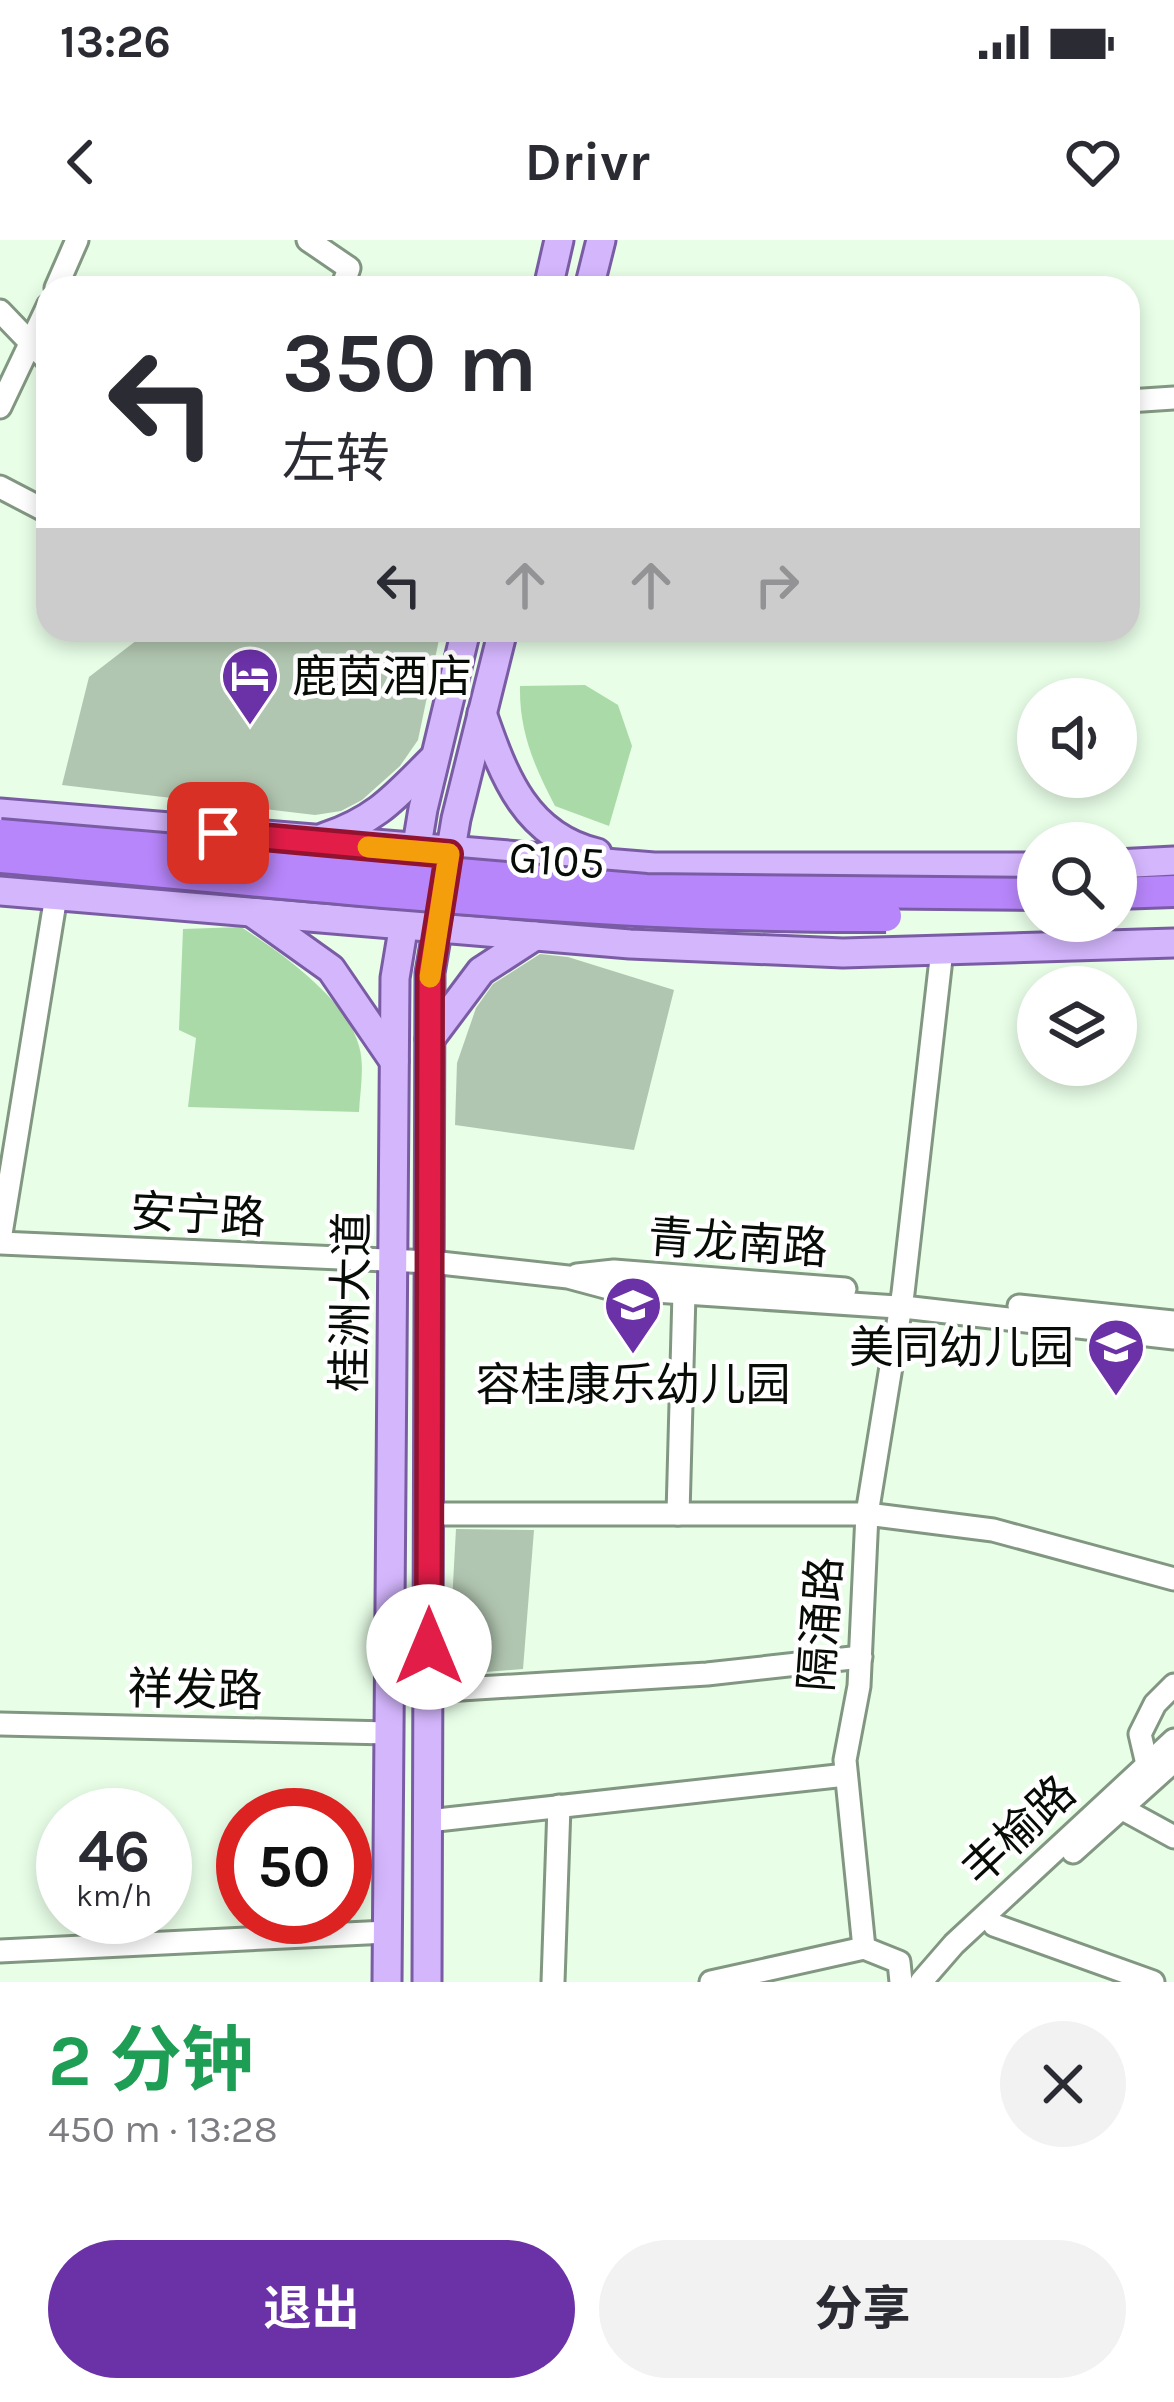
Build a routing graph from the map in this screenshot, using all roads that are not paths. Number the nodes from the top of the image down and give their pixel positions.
1 (77, 240) edge
2 (308, 240) edge
3 (559, 240) edge
4 (602, 240) edge
5 (61, 276) edge
6 (346, 276) edge
7 (551, 276) edge
8 (593, 276) edge
9 (0, 311) edge
10 (36, 334) edge
11 (33, 341) junction
12 (36, 345) edge
13 (1174, 398) edge
14 (1140, 400) edge
15 (0, 407) edge
16 (0, 487) edge
17 (36, 506) edge
18 (463, 642) edge
19 (500, 642) edge
20 (482, 713) junction
21 (435, 757) junction
22 (0, 813) edge
23 (0, 835) edge
24 (308, 841) junction
25 (418, 851) junction
26 (449, 854) junction
27 (0, 857) edge
28 (1174, 861) edge
29 (589, 863) junction
30 (1137, 863) edge
31 (654, 867) junction
32 (1017, 867) edge
33 (0, 891) edge
34 (1174, 891) edge
35 (1137, 892) edge
36 (1017, 894) edge
37 (56, 896) junction
38 (250, 911) junction
39 (1174, 911) edge
40 (1137, 912) edge
41 (1017, 915) edge
42 (308, 916) junction
43 (404, 924) junction
44 (436, 928) junction
45 (535, 936) junction
46 (592, 941) junction
47 (1174, 943) edge
48 (942, 950) junction
49 (430, 1039) junction
50 (394, 1060) junction
51 (0, 1241) edge
52 (431, 1262) junction
53 (392, 1263) junction
54 (568, 1276) junction
55 (684, 1293) junction
56 (902, 1300) junction
57 (1174, 1322) edge
58 (1174, 1338) edge
59 (430, 1514) junction
60 (678, 1514) junction
61 (867, 1514) junction
62 (1174, 1580) edge
63 (861, 1658) junction
64 (1174, 1685) edge
65 (429, 1691) junction
66 (0, 1724) edge
67 (388, 1733) junction
68 (1174, 1740) edge
69 (1174, 1761) edge
70 (1147, 1765) junction
71 (846, 1774) junction
72 (559, 1806) junction
73 (1121, 1808) junction
74 (428, 1820) junction
75 (1174, 1837) edge
76 (994, 1925) junction
77 (387, 1932) junction
78 (864, 1948) junction
79 (0, 1952) edge
80 (387, 1982) edge
81 (427, 1982) edge
82 (553, 1982) edge
83 (711, 1982) edge
84 (901, 1982) edge
85 (921, 1982) edge
86 (940, 1982) edge
87 (1153, 1982) edge

1 - 5 street
2 - 6 street
3 - 7 main road
4 - 8 main road
9 - 11 street
10 - 11 street
11 - 12 street
11 - 15 street
13 - 14 street
16 - 17 street
18 - 21 main road, 桂洲大道
19 - 20 main road, 桂洲大道
20 - 26 main road, 桂洲大道
20 - 31 main road
21 - 24 main road
21 - 25 main road, 桂洲大道
22 - 24 main road
23 - 36 highway, G105, bridge
24 - 25 main road
24 - 42 main road
25 - 26 main road
25 - 43 main road, 桂洲大道
26 - 29 main road
26 - 44 main road, 桂洲大道
27 - 41 highway, G105 / G105, bridge
28 - 30 main road
29 - 31 main road
29 - 46 main road
31 - 32 main road
33 - 37 main road
34 - 35 highway
37 - 38 main road
37 - 51 street
38 - 42 main road
38 - 50 main road
39 - 40 highway
42 - 43 main road
43 - 44 main road
43 - 50 main road, 桂洲大道
44 - 45 main road
44 - 49 main road, 桂洲大道
45 - 46 main road
45 - 49 main road
46 - 48 main road
47 - 48 main road
48 - 56 street, 隔涌路
49 - 52 main road, 桂洲大道
50 - 53 main road, 桂洲大道
51 - 53 street, 安宁路
52 - 53 street, 青龙南路
52 - 54 street, 青龙南路
52 - 59 main road, 桂洲大道
53 - 67 main road, 桂洲大道
54 - 55 street, 青龙南路
54 - 56 street, 青龙南路
55 - 56 street, 青龙南路
55 - 60 street
56 - 57 street
56 - 58 street
56 - 61 street, 隔涌路
59 - 60 street
59 - 65 main road, 桂洲大道
60 - 61 street
61 - 62 street
61 - 63 street, 隔涌路
63 - 65 street
63 - 71 street, 隔涌路
64 - 70 street
65 - 74 main road, 桂洲大道
66 - 67 street, 祥发路
67 - 77 main road, 桂洲大道
68 - 70 street, 丰榆路
69 - 73 street, 丰榆路
70 - 85 street, 丰榆路
71 - 72 street
71 - 78 street, 隔涌路
72 - 74 street
72 - 82 street
73 - 75 street
73 - 76 street, 丰榆路
74 - 81 main road, 桂洲大道
76 - 86 street, 丰榆路
76 - 87 street
77 - 79 street
77 - 80 main road, 桂洲大道
78 - 83 street
78 - 84 street

